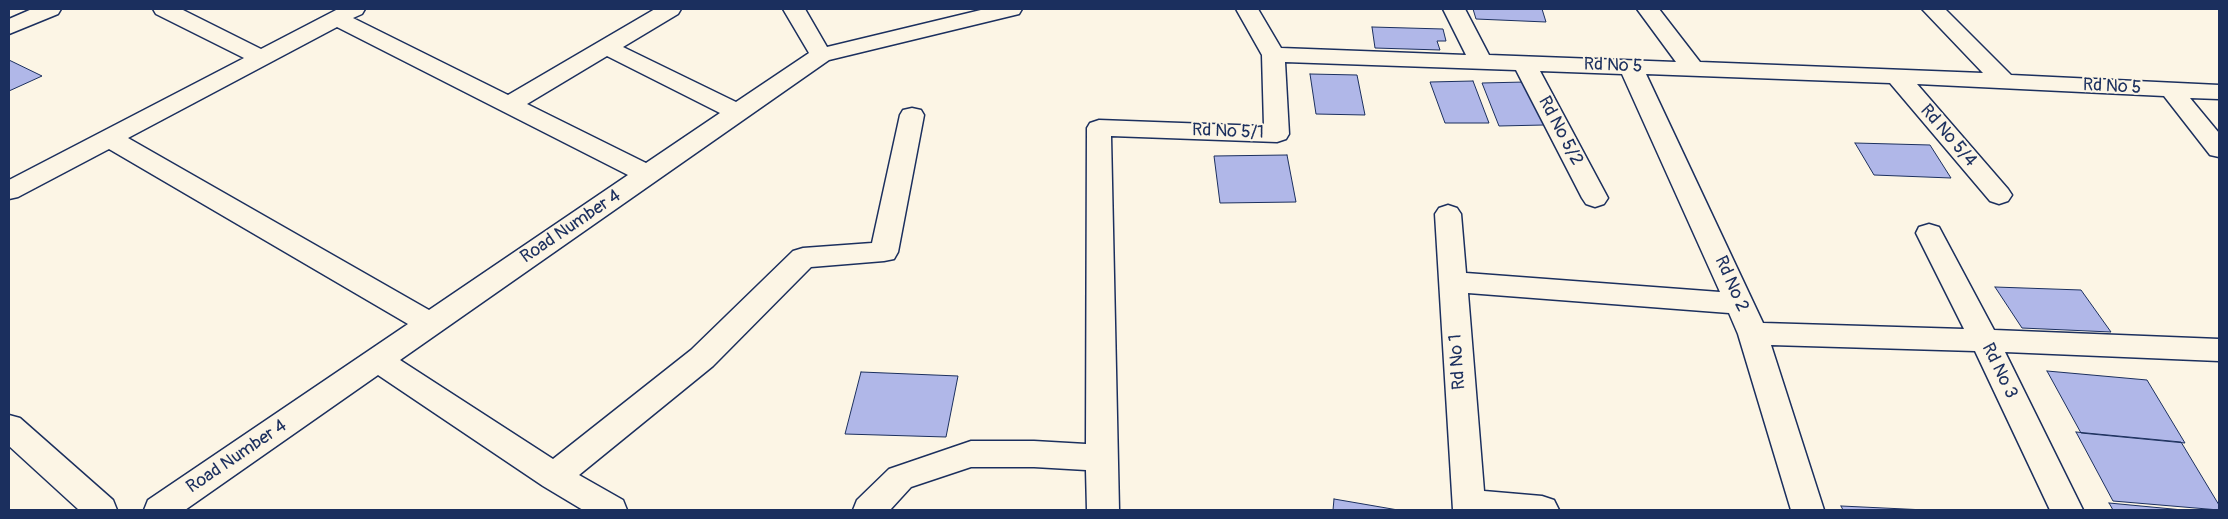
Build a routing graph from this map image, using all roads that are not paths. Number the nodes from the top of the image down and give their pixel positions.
1 (50, 9) edge
2 (164, 9) edge
3 (670, 9) edge
4 (794, 9) edge
5 (1011, 9) edge
6 (1247, 9) edge
7 (1454, 9) edge
8 (1648, 9) edge
9 (1933, 9) edge
10 (345, 14) edge
11 (9, 27) edge
12 (606, 47) junction
13 (822, 55) junction
14 (1273, 55) junction
15 (262, 58) junction
16 (1481, 62) junction
17 (1524, 63) junction
18 (1631, 67) junction
19 (1692, 68) junction
20 (1897, 76) junction
21 (2005, 82) junction
22 (2171, 90) junction
23 (2219, 92) edge
24 (509, 105) junction
25 (738, 113) junction
26 (912, 115) dead end
27 (108, 138) junction
28 (2219, 149) edge
29 (648, 175) junction
30 (9, 191) edge
31 (1999, 195) dead end
32 (1595, 198) dead end
33 (1448, 214) dead end
34 (1929, 233) dead end
35 (1452, 282) junction
36 (1740, 304) junction
37 (430, 324) junction
38 (1753, 334) junction
39 (1984, 340) junction
40 (2219, 350) edge
41 (378, 360) junction
42 (9, 427) edge
43 (1103, 458) junction
44 (554, 477) junction
45 (1469, 507) edge
46 (101, 510) edge
47 (160, 510) edge
48 (611, 510) edge
49 (869, 510) edge
50 (1103, 510) edge
51 (1542, 510) edge
52 (1807, 510) edge
53 (2066, 510) edge

1 - 11 street
2 - 15 street
3 - 12 street
4 - 13 street
5 - 13 street, Road Number 4
6 - 14 street
7 - 16 street
8 - 19 street
9 - 21 street
10 - 15 street
10 - 24 street
12 - 24 street
12 - 25 street
13 - 25 street, Road Number 4
14 - 16 street, Rd No 5
14 - 43 street, Rd No 5/1
15 - 27 street
16 - 17 street, Rd No 5
17 - 18 street, Rd No 5
17 - 32 street, Rd No 5/2
18 - 19 street, Rd No 5
18 - 36 street, Rd No 2
19 - 20 street, Rd No 5
20 - 21 street, Rd No 5
20 - 31 street, Rd No 5/4
21 - 22 street, Rd No 5
22 - 23 street, Rd No 5
22 - 28 street
24 - 29 street
25 - 29 street, Road Number 4
26 - 44 street
27 - 30 street
27 - 37 street
29 - 37 street, Road Number 4
33 - 35 street, Rd No 1
34 - 39 street, Rd No 3
35 - 36 street
35 - 45 street, Rd No 1
36 - 38 street, Rd No 2
37 - 41 street, Road Number 4
38 - 39 street
38 - 52 street, Rd No 2
39 - 40 street
39 - 53 street, Rd No 3
41 - 44 street
41 - 47 street, Road Number 4
42 - 46 street
43 - 49 street
43 - 50 street
44 - 48 street
45 - 51 street

